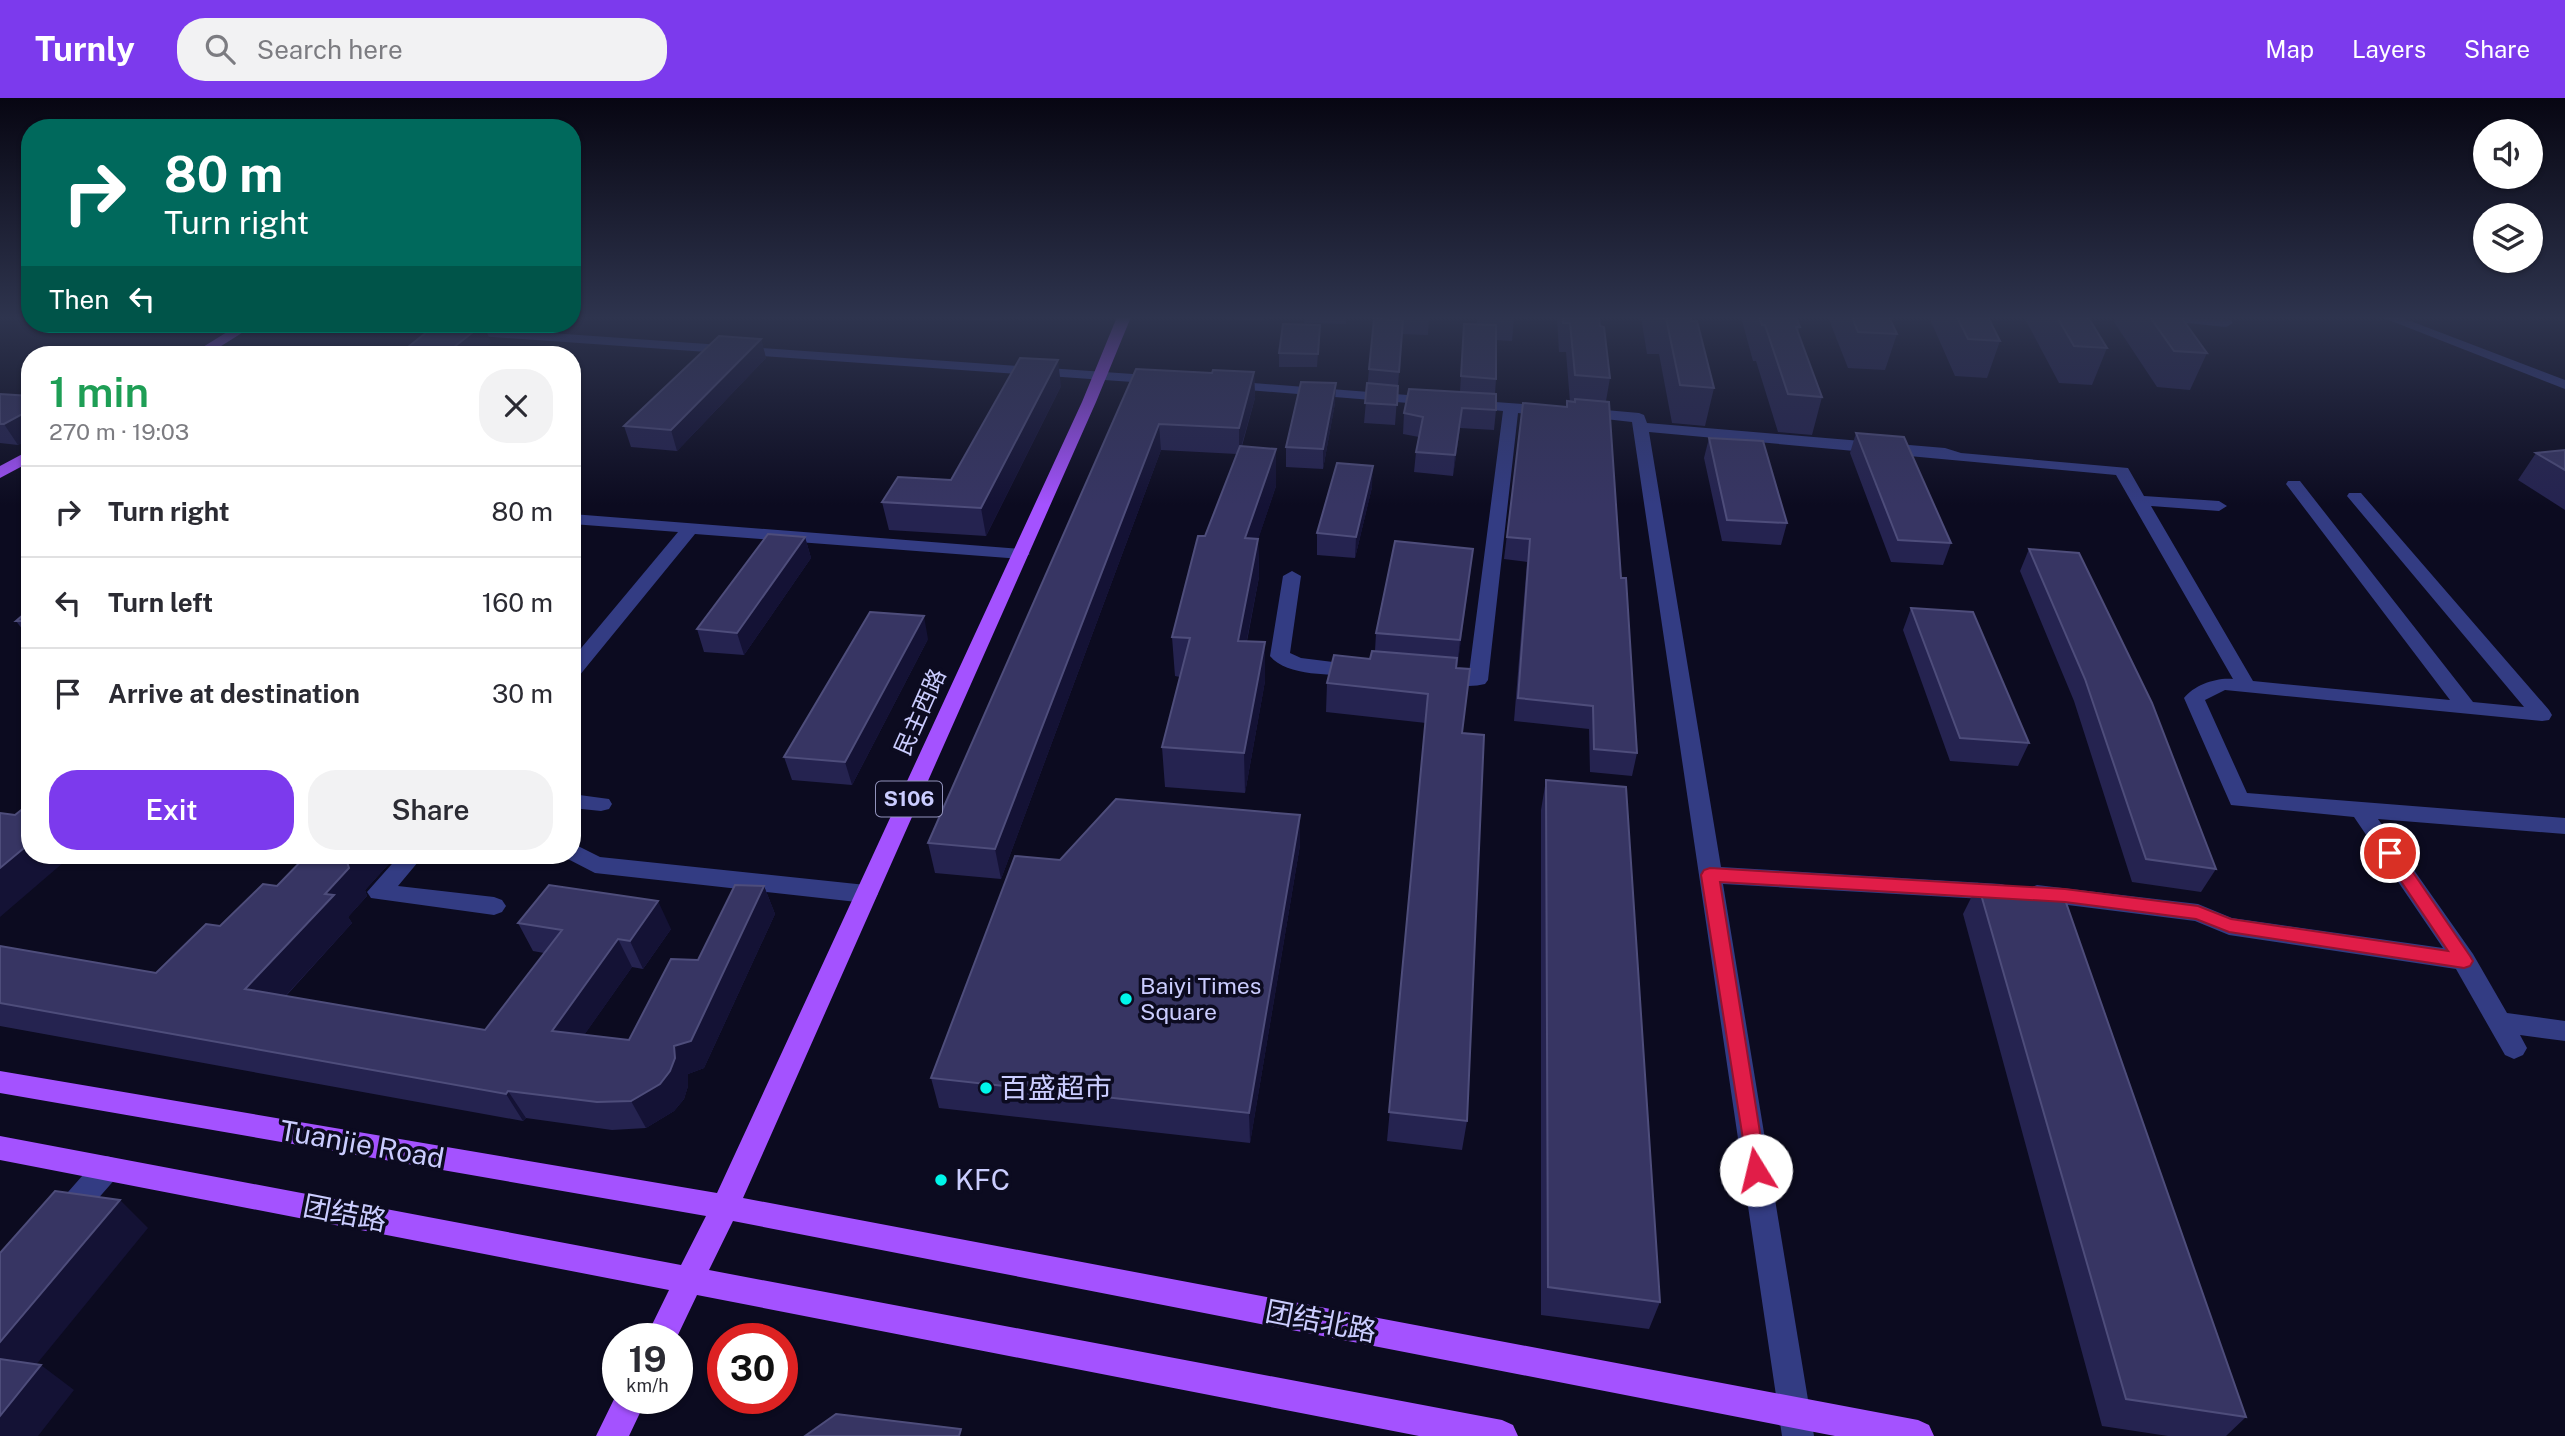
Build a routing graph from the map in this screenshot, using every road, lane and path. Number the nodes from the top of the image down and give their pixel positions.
1 (1099, 379) edge
2 (1162, 379) edge
3 (1183, 381) edge
4 (1210, 384) edge
5 (1511, 408) junction
6 (1640, 427) junction
7 (21, 460) edge
8 (1, 471) edge
9 (2294, 484) dead end
10 (2356, 496) dead end
11 (2138, 500) junction
12 (2220, 506) dead end
13 (581, 520) edge
14 (691, 528) junction
15 (1021, 554) junction
16 (1292, 576) dead end
17 (581, 661) edge
18 (1380, 671) edge
19 (1422, 675) edge
20 (2246, 687) junction
21 (2467, 708) junction
22 (581, 802) edge
23 (601, 804) dead end
24 (2361, 810) junction
25 (2565, 826) edge
26 (581, 857) edge
27 (405, 864) edge
28 (1710, 875) junction
29 (866, 894) junction
30 (494, 906) dead end
31 (2464, 961) junction
32 (2499, 1022) junction
33 (2565, 1031) edge
34 (2514, 1048) dead end
35 (0, 1082) edge
36 (0, 1148) edge
37 (107, 1168) junction
38 (725, 1207) junction
39 (44, 1239) edge
40 (689, 1278) junction
41 (668, 1323) edge
42 (623, 1414) edge
43 (1796, 1424) edge
44 (612, 1436) edge
45 (1502, 1436) edge
46 (1918, 1436) edge

1 - 15 main road, 民主西路 / S106
2 - 3 street
4 - 5 street
5 - 6 street
5 - 19 street
6 - 11 street
6 - 28 street
7 - 8 main road
9 - 21 street
10 - 21 street
11 - 12 street
11 - 20 street
13 - 14 street
14 - 15 street
14 - 17 street
15 - 29 main road, 民主西路 / S106
16 - 18 street
20 - 21 street
20 - 24 street
22 - 23 street
24 - 25 street
24 - 31 street
26 - 29 street
27 - 30 street
28 - 31 street
28 - 43 street
29 - 38 main road, 民主西路 / S106
31 - 32 street
32 - 33 street
32 - 34 street
35 - 38 main road, Tuanjie Road
36 - 37 main road, 团结路
37 - 39 street
37 - 40 main road, 团结路
38 - 40 main road, 民主西路 / S106
38 - 43 main road, 团结北路
40 - 41 main road, S106
40 - 45 main road
42 - 44 main road
43 - 46 main road, 团结北路

